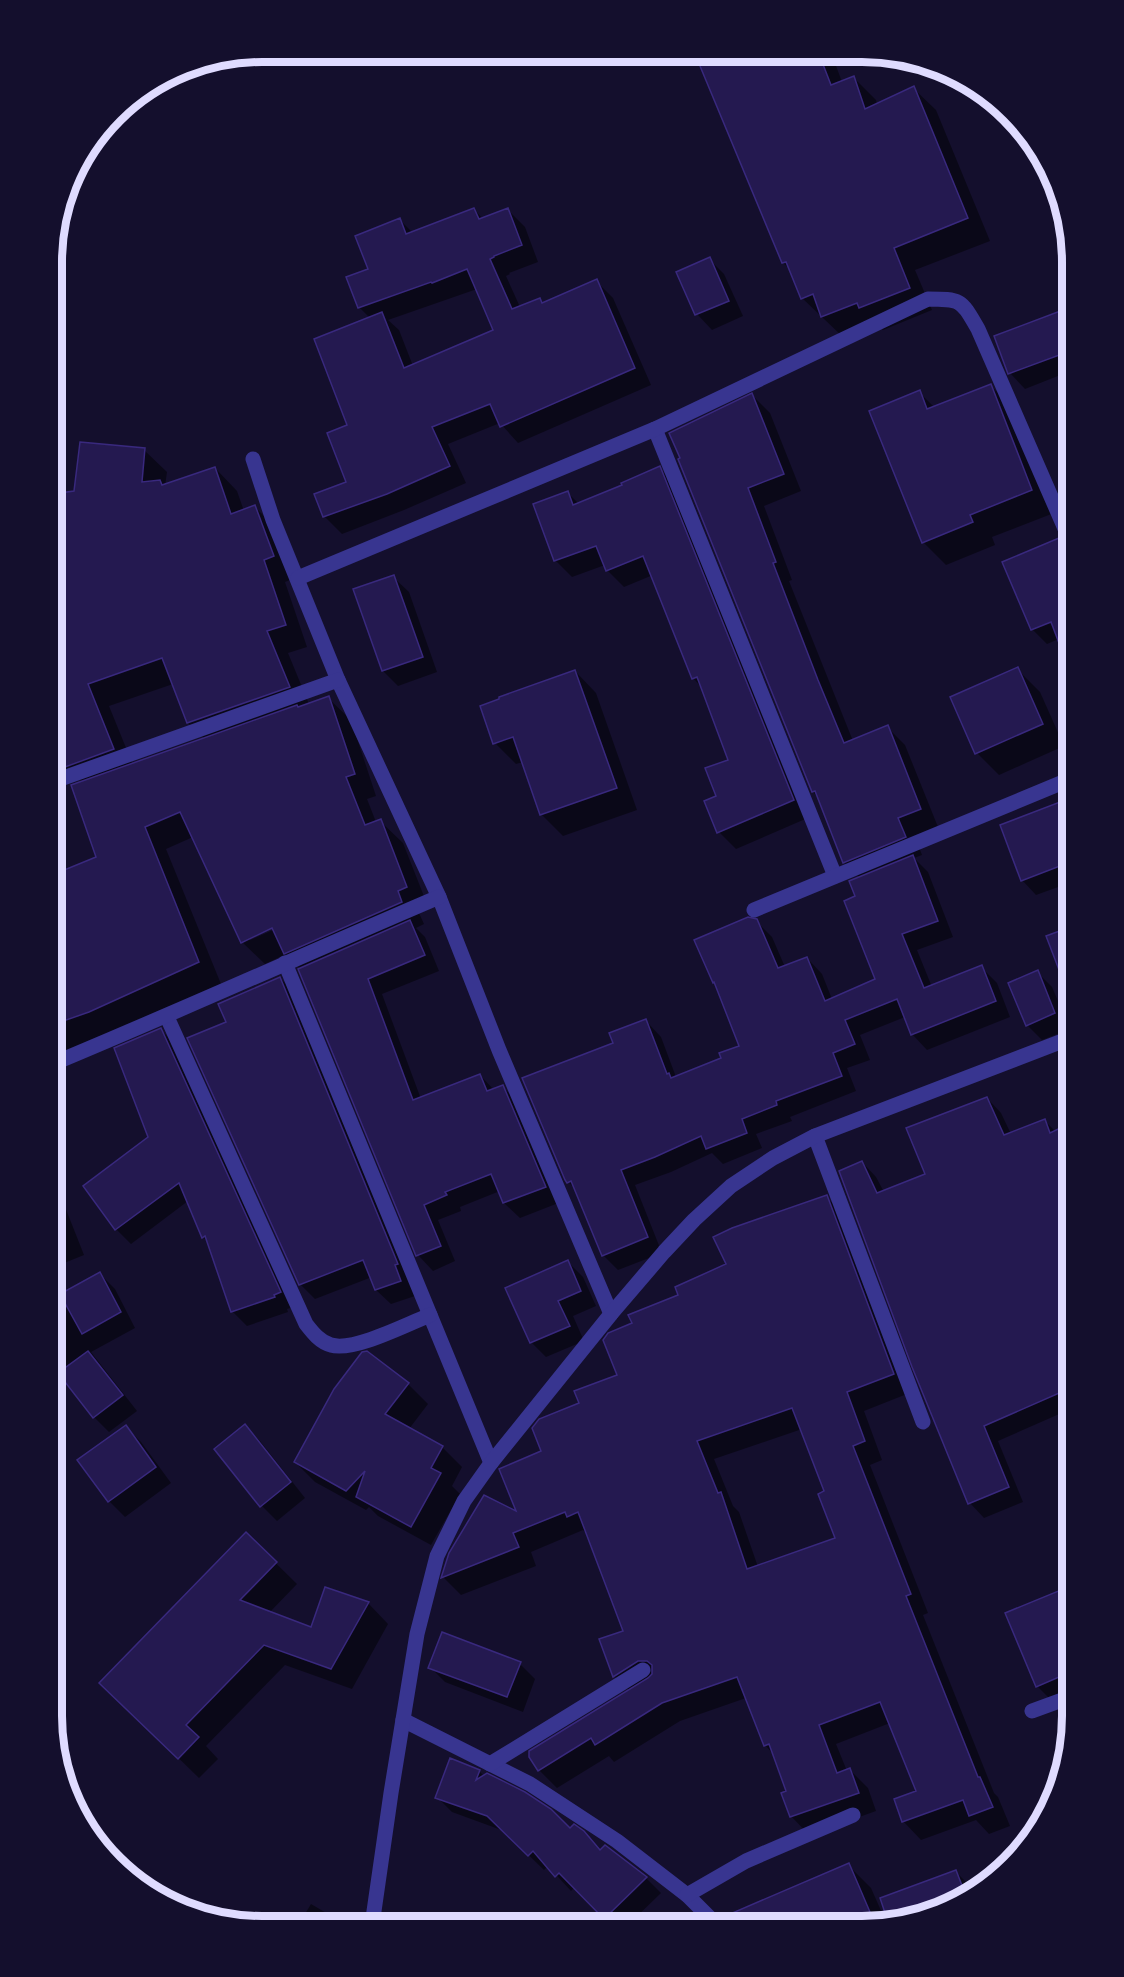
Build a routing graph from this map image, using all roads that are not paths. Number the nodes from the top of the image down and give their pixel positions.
1 (656, 429) junction
2 (253, 459) dead end
3 (1062, 522) edge
4 (298, 578) junction
5 (338, 680) junction
6 (62, 778) edge
7 (1062, 783) edge
8 (835, 876) junction
9 (439, 897) junction
10 (754, 910) dead end
11 (285, 963) junction
12 (167, 1017) junction
13 (1062, 1041) edge
14 (62, 1060) edge
15 (815, 1136) junction
16 (611, 1314) junction
17 (430, 1315) junction
18 (923, 1422) dead end
19 (491, 1463) junction
20 (643, 1670) dead end
21 (1062, 1700) edge
22 (1032, 1711) dead end
23 (403, 1720) junction
24 (490, 1764) junction
25 (854, 1815) dead end
26 (687, 1896) junction
27 (373, 1916) edge
28 (708, 1916) edge

1 - 3 street
1 - 4 street
1 - 8 street
2 - 4 street
4 - 5 street
5 - 6 street
5 - 9 street
7 - 8 street
8 - 10 street
9 - 11 street
9 - 16 street
11 - 12 street
11 - 17 street
12 - 14 street
12 - 17 street
13 - 15 street
15 - 16 street
15 - 18 street
16 - 19 street
17 - 19 street
19 - 23 street
20 - 24 street
21 - 22 street
23 - 24 street
23 - 27 street
24 - 26 street
25 - 26 street
26 - 28 street

